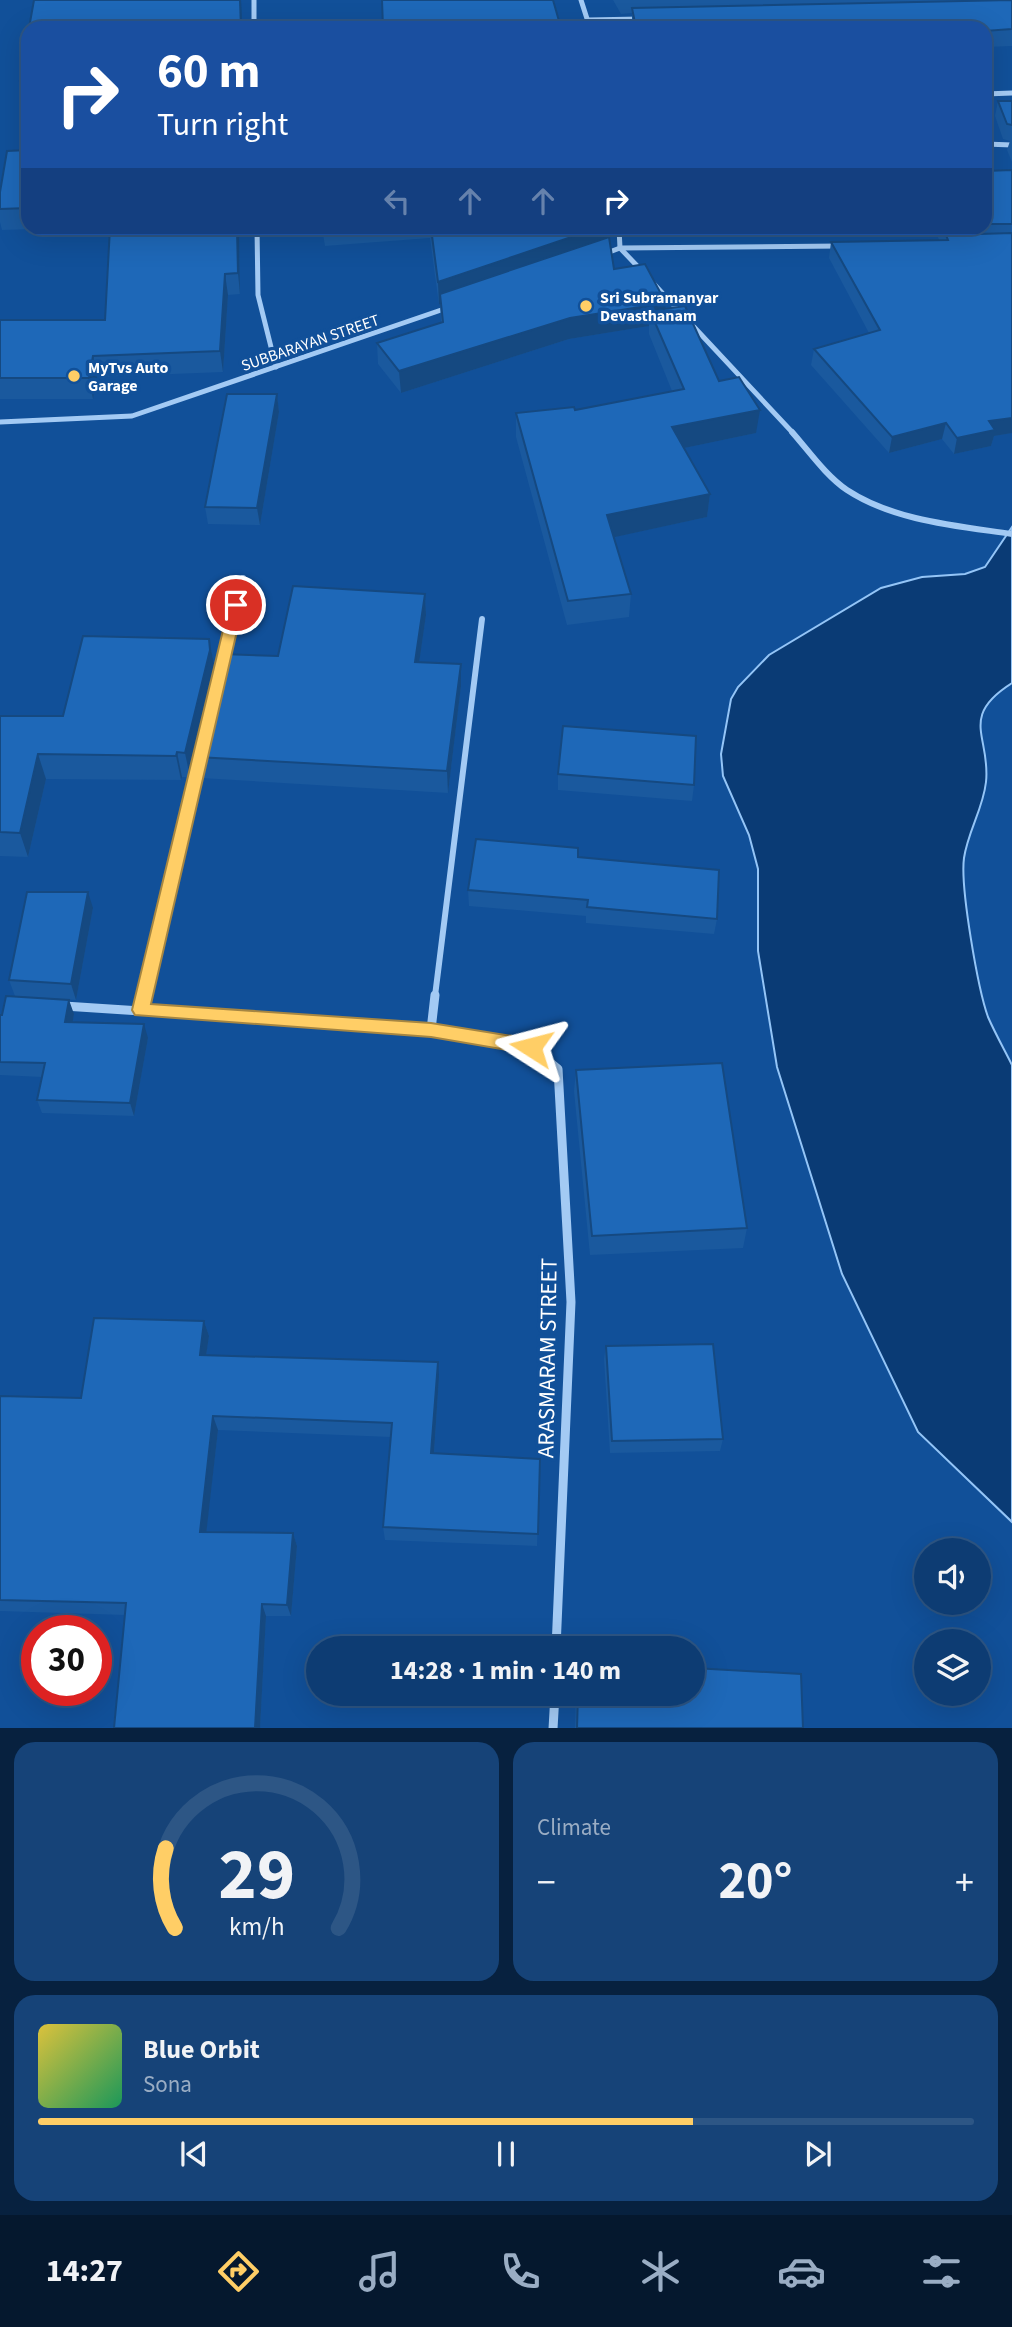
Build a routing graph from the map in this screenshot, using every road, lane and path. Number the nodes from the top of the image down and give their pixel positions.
1 (254, 0) edge
2 (581, 0) edge
3 (643, 19) edge
4 (588, 20) joint
5 (254, 21) edge
6 (1012, 93) edge
7 (992, 94) edge
8 (992, 144) edge
9 (1012, 145) edge
10 (257, 235) edge
11 (619, 235) edge
12 (844, 246) edge
13 (620, 248) junction
14 (594, 257) edge
15 (452, 306) edge
16 (276, 367) junction
17 (0, 422) edge
18 (1012, 534) edge
19 (243, 578) dead end
20 (482, 619) dead end
21 (220, 672) edge
22 (204, 740) edge
23 (51, 1005) edge
24 (141, 1010) junction
25 (431, 1030) junction
26 (557, 1636) edge
27 (554, 1706) edge
28 (553, 1728) edge

1 - 5 street
2 - 4 street
3 - 4 street
6 - 7 street
8 - 9 street
10 - 16 street
11 - 13 street
12 - 13 street
13 - 14 street
13 - 18 street
15 - 16 street, SUBBARAYAN STREET
16 - 17 street, SUBBARAYAN STREET
19 - 21 street
20 - 25 street
22 - 24 street
23 - 24 street
24 - 25 street
25 - 26 street, ARASMARAM STREET
27 - 28 street

